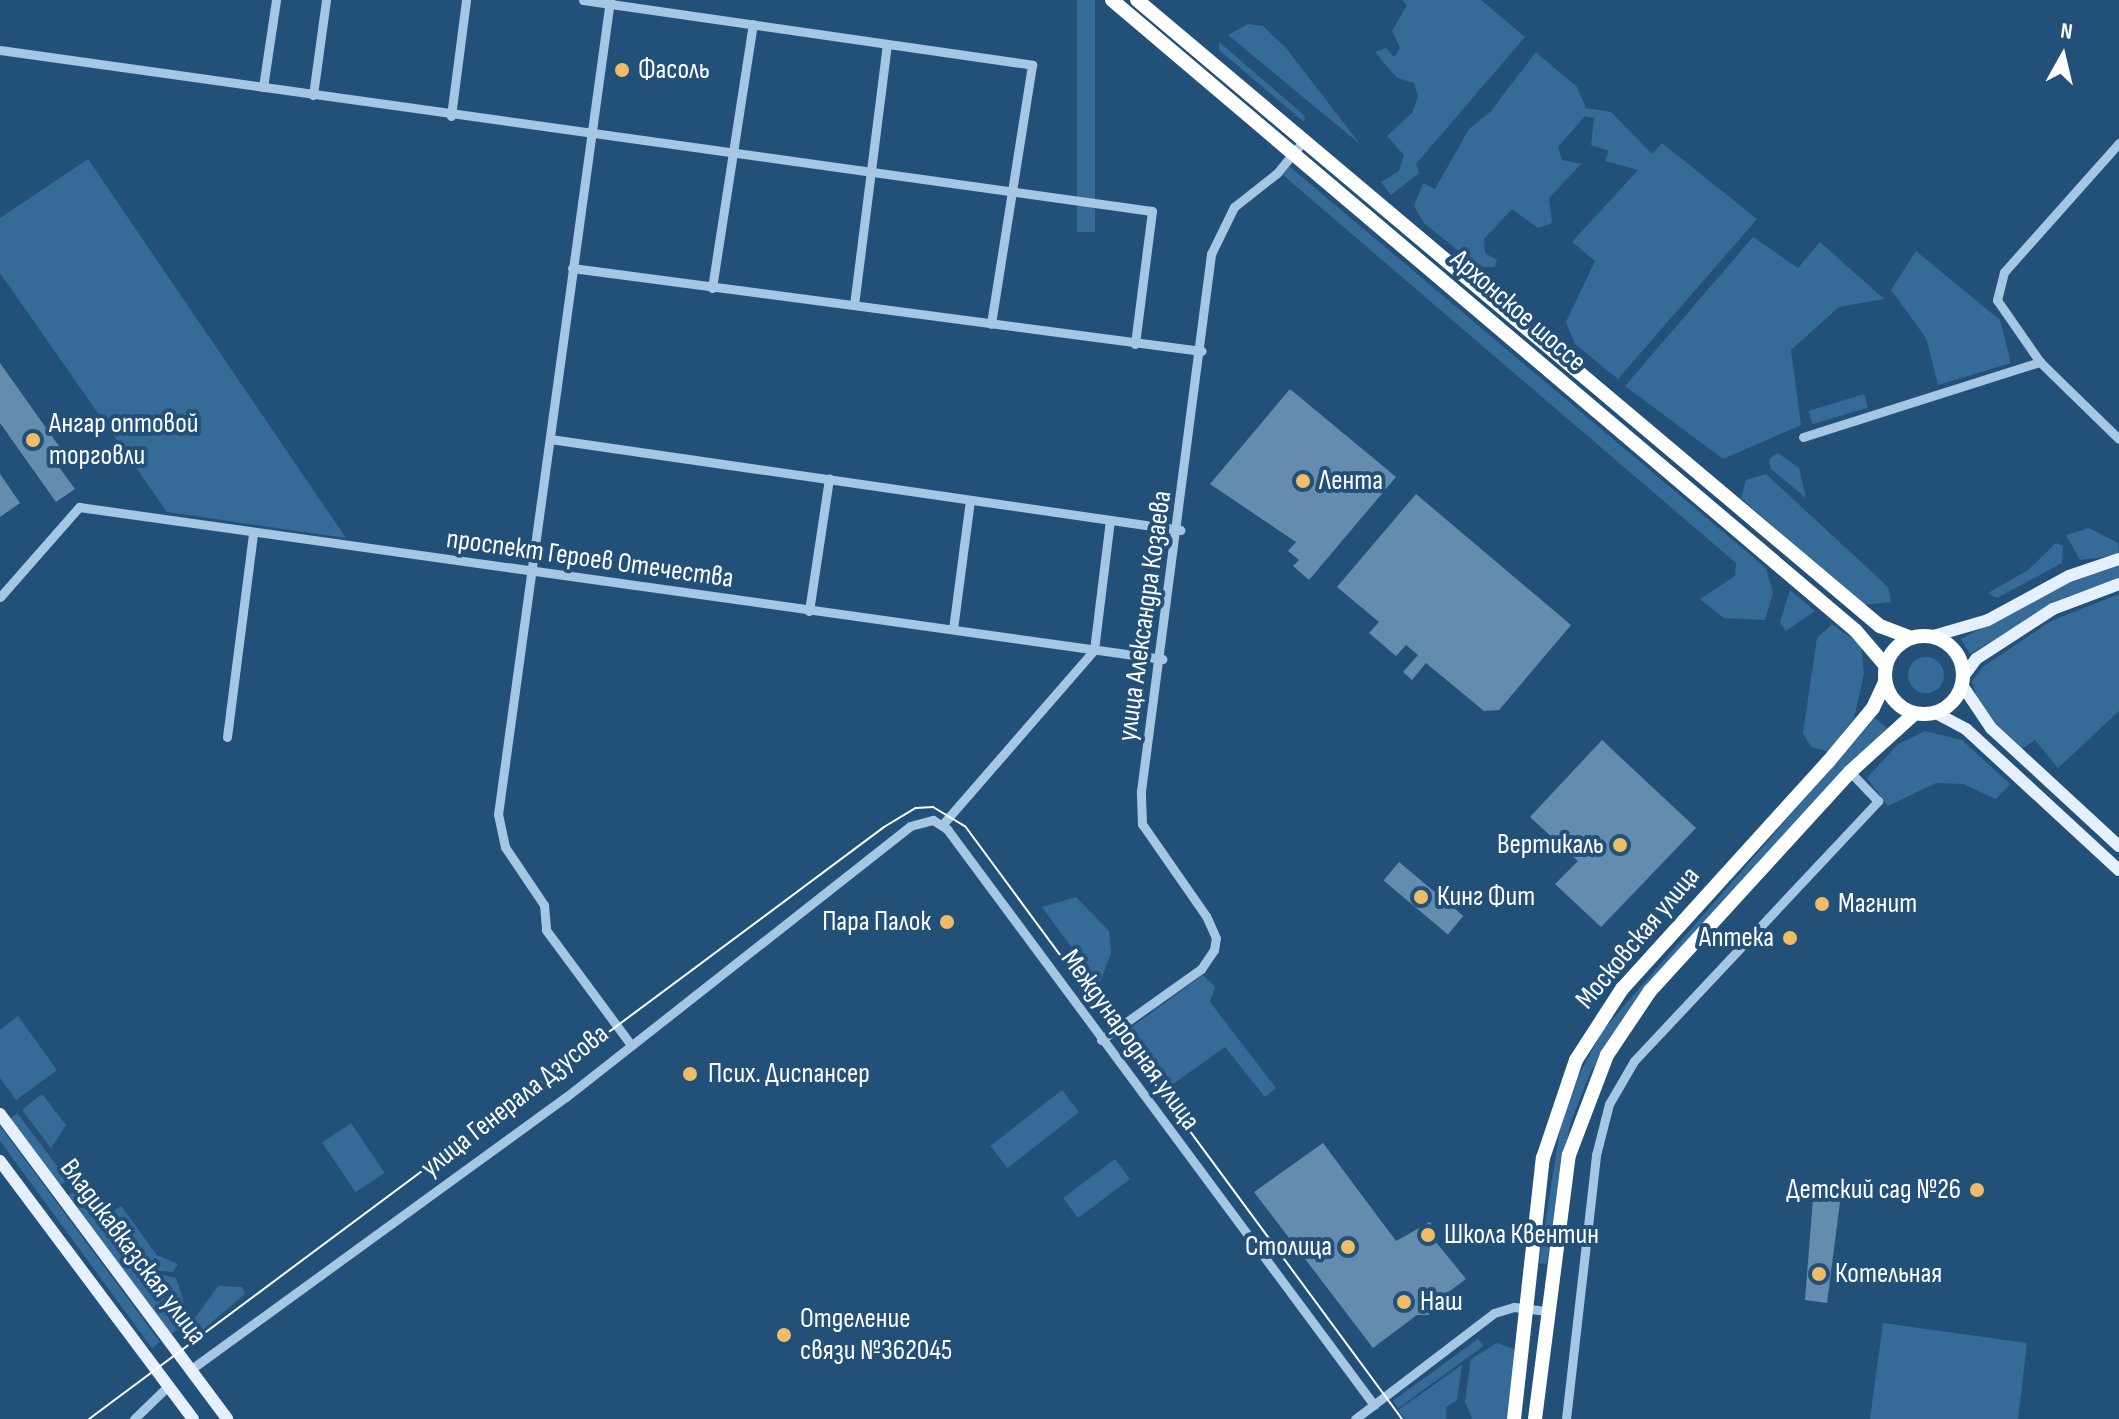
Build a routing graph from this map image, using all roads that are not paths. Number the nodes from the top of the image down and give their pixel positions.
1 (276, 0) edge
2 (326, 0) edge
3 (466, 0) edge
4 (583, 0) edge
5 (1112, 0) edge
6 (1137, 0) edge
7 (610, 2) edge
8 (753, 24) junction
9 (887, 44) junction
10 (0, 50) edge
11 (263, 87) junction
12 (313, 95) junction
13 (451, 116) junction
14 (592, 135) junction
15 (1305, 139) junction
16 (2119, 143) edge
17 (1293, 152) junction
18 (732, 154) junction
19 (872, 174) junction
20 (1014, 192) junction
21 (572, 268) junction
22 (712, 288) junction
23 (854, 305) junction
24 (991, 324) junction
25 (1135, 344) junction
26 (1202, 351) junction
27 (2040, 362) junction
28 (1803, 437) dead end
29 (550, 439) junction
30 (2119, 439) edge
31 (829, 479) junction
32 (970, 500) junction
33 (1110, 520) junction
34 (1180, 530) junction
35 (253, 533) junction
36 (2119, 559) edge
37 (532, 575) junction
38 (2119, 584) edge
39 (0, 597) edge
40 (809, 611) junction
41 (953, 629) junction
42 (1930, 637) junction
43 (1911, 638) junction
44 (1094, 650) junction
45 (1162, 659) junction
46 (1885, 665) junction
47 (1963, 681) junction
48 (1885, 682) junction
49 (1936, 713) junction
50 (1914, 714) junction
51 (227, 737) dead end
52 (1850, 772) junction
53 (942, 825) junction
54 (2119, 846) edge
55 (2119, 870) edge
56 (1101, 1040) junction
57 (629, 1042) junction
58 (0, 1114) edge
59 (0, 1161) edge
60 (1525, 1309) junction
61 (1548, 1311) junction
62 (190, 1370) junction
63 (168, 1386) junction
64 (1374, 1405) junction
65 (134, 1419) edge
66 (193, 1419) edge
67 (227, 1419) edge
68 (1355, 1419) edge
69 (1514, 1419) edge
70 (1535, 1419) edge
71 (1566, 1419) edge

1 - 11 street
2 - 12 street
3 - 13 street
4 - 7 street
5 - 17 highway, Архонское шоссе
6 - 15 highway, Архонское шоссе
7 - 8 street
7 - 14 street
8 - 9 street
8 - 18 street
9 - 19 street
9 - 20 street
10 - 11 street
11 - 12 street
12 - 13 street
13 - 14 street
14 - 18 street
14 - 21 street
15 - 17 street, улица Александра Козаева
15 - 43 highway, Архонское шоссе
16 - 27 street
17 - 26 street, улица Александра Козаева
17 - 46 highway, Архонское шоссе
18 - 19 street
18 - 22 street
19 - 20 street
19 - 23 street
20 - 24 street
20 - 25 street
21 - 22 street
21 - 29 street
22 - 23 street
23 - 24 street
24 - 25 street
25 - 26 street
26 - 34 street, улица Александра Козаева
27 - 28 street
27 - 30 street
29 - 31 street
29 - 37 street
31 - 32 street
31 - 40 street
32 - 33 street
32 - 41 street
33 - 34 street
33 - 44 street
34 - 45 street, улица Александра Козаева
35 - 37 street, проспект Героев Отечества
35 - 39 street, проспект Героев Отечества
35 - 51 street
36 - 42 main road
37 - 40 street, проспект Героев Отечества
37 - 57 street
38 - 47 main road
40 - 41 street, проспект Героев Отечества
41 - 44 street, проспект Героев Отечества
42 - 43 highway
42 - 47 highway
43 - 46 highway
44 - 45 street, проспект Героев Отечества
44 - 53 street
45 - 56 street, улица Александра Козаева
46 - 48 highway
47 - 49 highway
47 - 54 main road
48 - 50 highway
48 - 60 highway, Московская улица
49 - 50 highway
49 - 55 main road
50 - 52 highway, Московская улица
52 - 61 highway, Московская улица
52 - 71 street
53 - 56 street, Международная улица
53 - 57 street, улица Генерала Дзусова
56 - 64 street, Международная улица
57 - 62 street, улица Генерала Дзусова
58 - 62 main road, Владикавказская улица
59 - 63 main road, Владикавказская улица
60 - 61 street
60 - 64 street
60 - 69 highway, Московская улица
61 - 70 highway, Московская улица
62 - 63 main road, улица Генерала Дзусова
62 - 67 main road, Владикавказская улица
63 - 65 street, улица Генерала Дзусова
63 - 66 main road, Владикавказская улица
64 - 68 street

